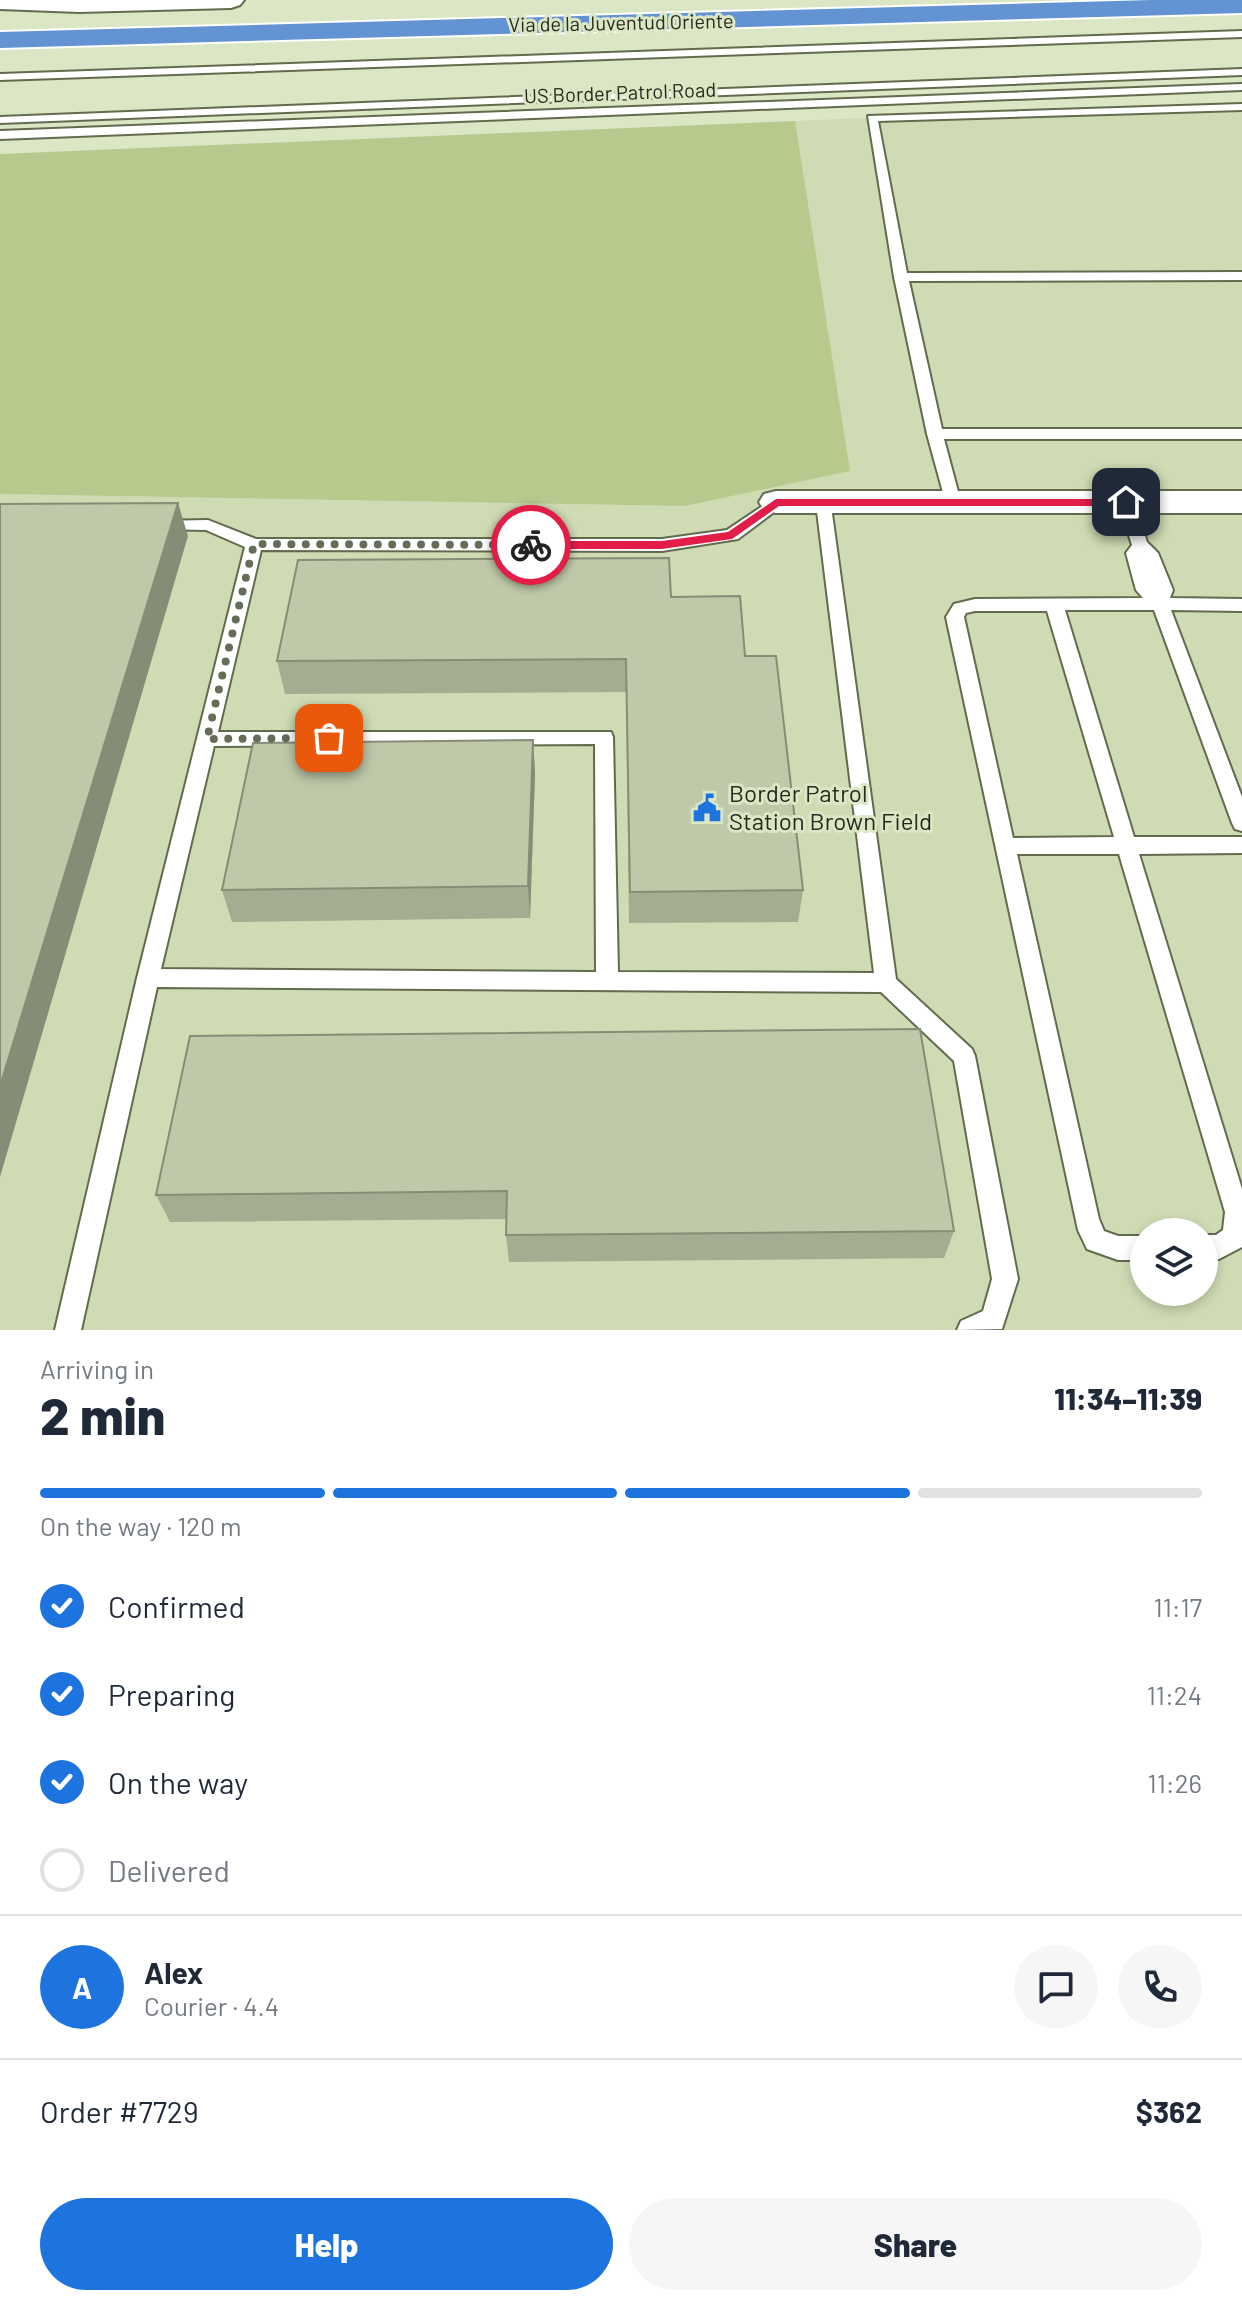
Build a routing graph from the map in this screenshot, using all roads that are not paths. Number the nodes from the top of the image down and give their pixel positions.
1 (231, 0) edge
2 (751, 0) edge
3 (1242, 5) edge
4 (2, 20) edge
5 (1242, 34) edge
6 (1242, 72) edge
7 (0, 77) edge
8 (1242, 87) edge
9 (1242, 107) edge
10 (0, 120) edge
11 (0, 135) edge
12 (1242, 276) edge
13 (901, 277) junction
14 (935, 434) junction
15 (1242, 434) edge
16 (776, 502) joint
17 (1126, 502) junction
18 (1242, 502) edge
19 (824, 503) junction
20 (953, 503) junction
21 (149, 526) edge
22 (254, 544) junction
23 (1054, 604) junction
24 (1160, 604) junction
25 (1242, 605) edge
26 (207, 739) junction
27 (1242, 823) edge
28 (1126, 845) junction
29 (1242, 845) edge
30 (1005, 846) junction
31 (148, 978) junction
32 (607, 981) junction
33 (886, 983) junction
34 (1218, 1247) edge
35 (1130, 1248) edge
36 (68, 1330) edge
37 (970, 1330) edge

1 - 4 main road
2 - 4 highway, Via de la Juventud Oriente
3 - 4 highway, Via de la Juventud Oriente
5 - 7 lane
6 - 10 lane
8 - 11 lane, US Border Patrol Road
9 - 13 lane
12 - 13 lane
13 - 14 lane
14 - 15 lane
14 - 20 lane
16 - 19 street
16 - 22 lane
17 - 18 street
17 - 20 street
17 - 24 lane
19 - 20 street
19 - 33 lane
21 - 22 lane
22 - 26 lane
23 - 24 lane
23 - 28 lane
23 - 30 lane
24 - 25 lane
24 - 27 lane
26 - 31 lane
26 - 32 lane
28 - 29 lane
28 - 30 lane
28 - 34 lane
30 - 35 lane
31 - 32 lane
31 - 36 lane
32 - 33 lane
33 - 37 lane

